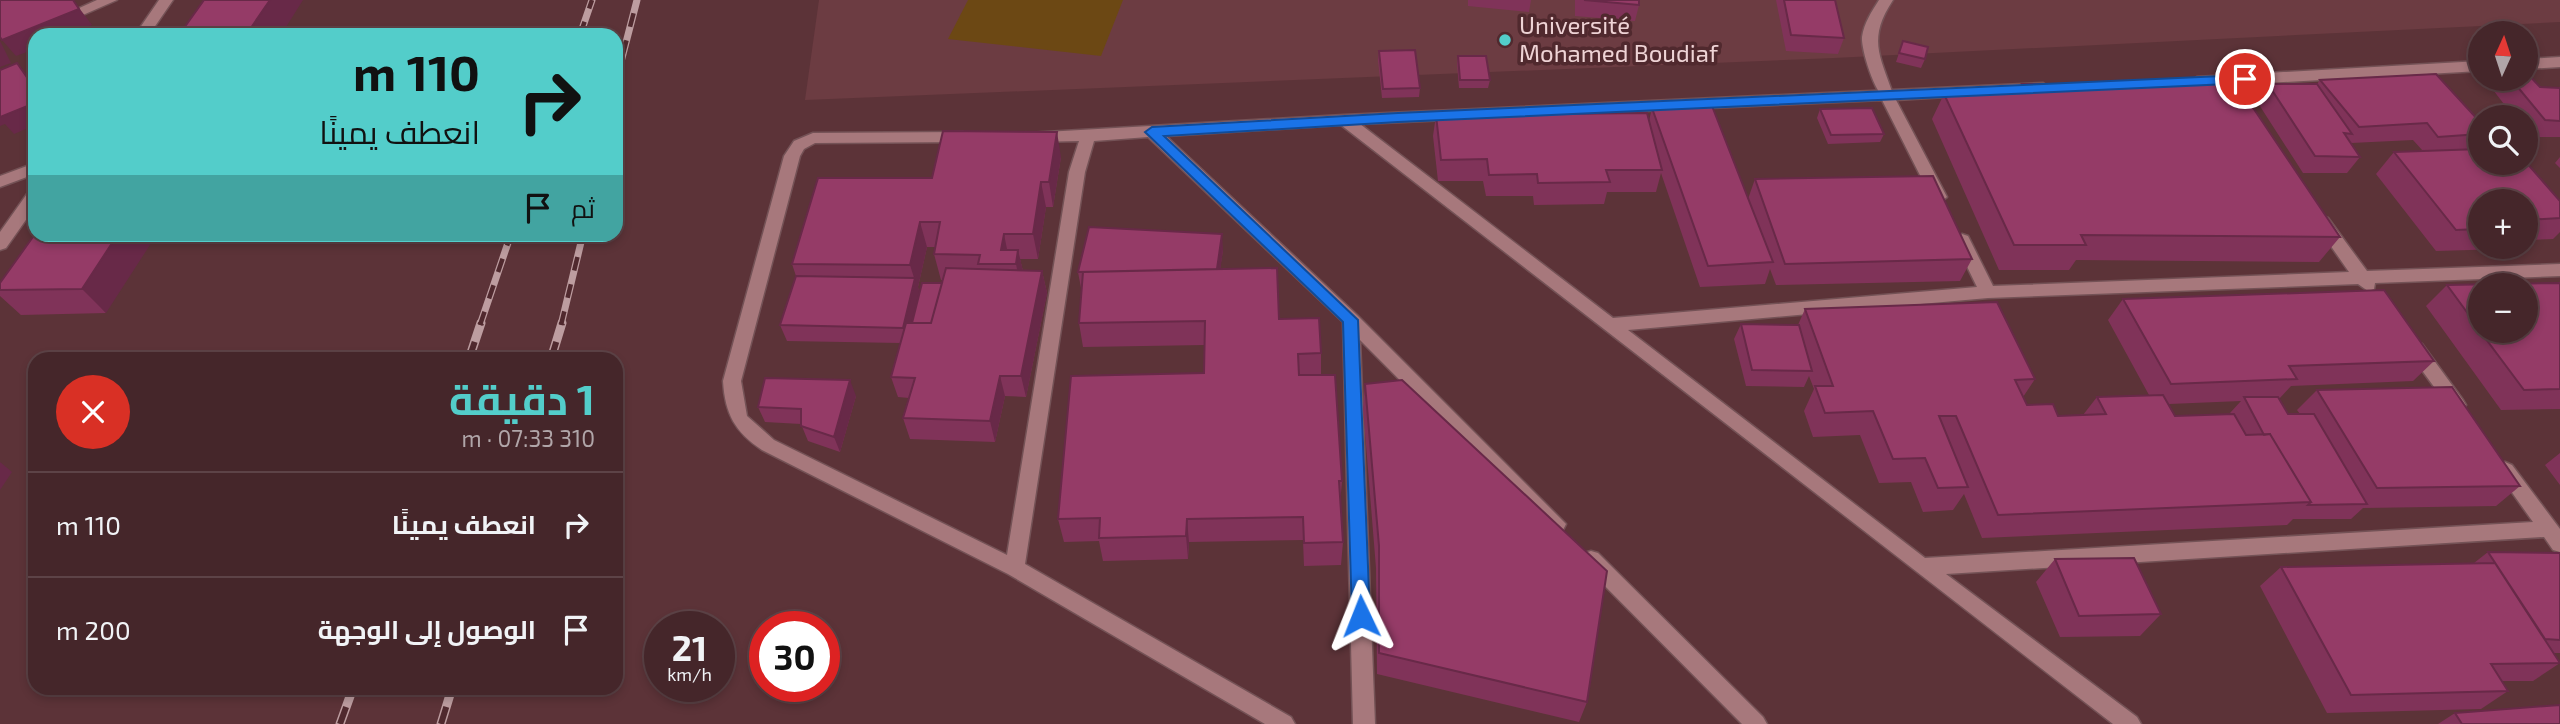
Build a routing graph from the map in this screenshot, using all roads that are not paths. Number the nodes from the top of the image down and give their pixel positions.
1 (110, 0) edge
2 (166, 0) edge
3 (1886, 0) edge
4 (49, 24) edge
5 (147, 28) edge
6 (2560, 62) edge
7 (2538, 63) edge
8 (2468, 67) edge
9 (2219, 81) junction
10 (2178, 83) edge
11 (2053, 88) edge
12 (1886, 94) junction
13 (2235, 103) edge
14 (1344, 120) junction
15 (1152, 132) junction
16 (1088, 136) junction
17 (978, 137) edge
18 (1019, 137) edge
19 (28, 171) edge
20 (0, 182) edge
21 (28, 205) edge
22 (2315, 213) edge
23 (0, 244) edge
24 (2560, 270) edge
25 (2363, 278) junction
26 (1988, 292) junction
27 (2379, 300) edge
28 (1350, 320) junction
29 (1612, 325) junction
30 (2403, 333) edge
31 (2468, 420) edge
32 (2492, 453) edge
33 (2554, 536) edge
34 (1922, 567) junction
35 (1015, 568) junction
36 (1284, 724) edge
37 (1364, 724) edge
38 (1756, 724) edge
39 (2130, 724) edge

1 - 4 street
2 - 5 street
3 - 12 street
6 - 7 street
8 - 9 street
9 - 10 street
9 - 13 street
11 - 12 street
12 - 14 street
12 - 26 street
14 - 15 street
14 - 29 street
15 - 16 street
15 - 28 street
16 - 18 street
16 - 35 street
17 - 35 street
19 - 20 street
21 - 23 street
22 - 25 street
24 - 25 street
25 - 26 street
25 - 27 street
26 - 29 street
28 - 37 street
28 - 38 street
29 - 34 street
30 - 31 street
32 - 33 street
33 - 34 street
34 - 39 street
35 - 36 street

